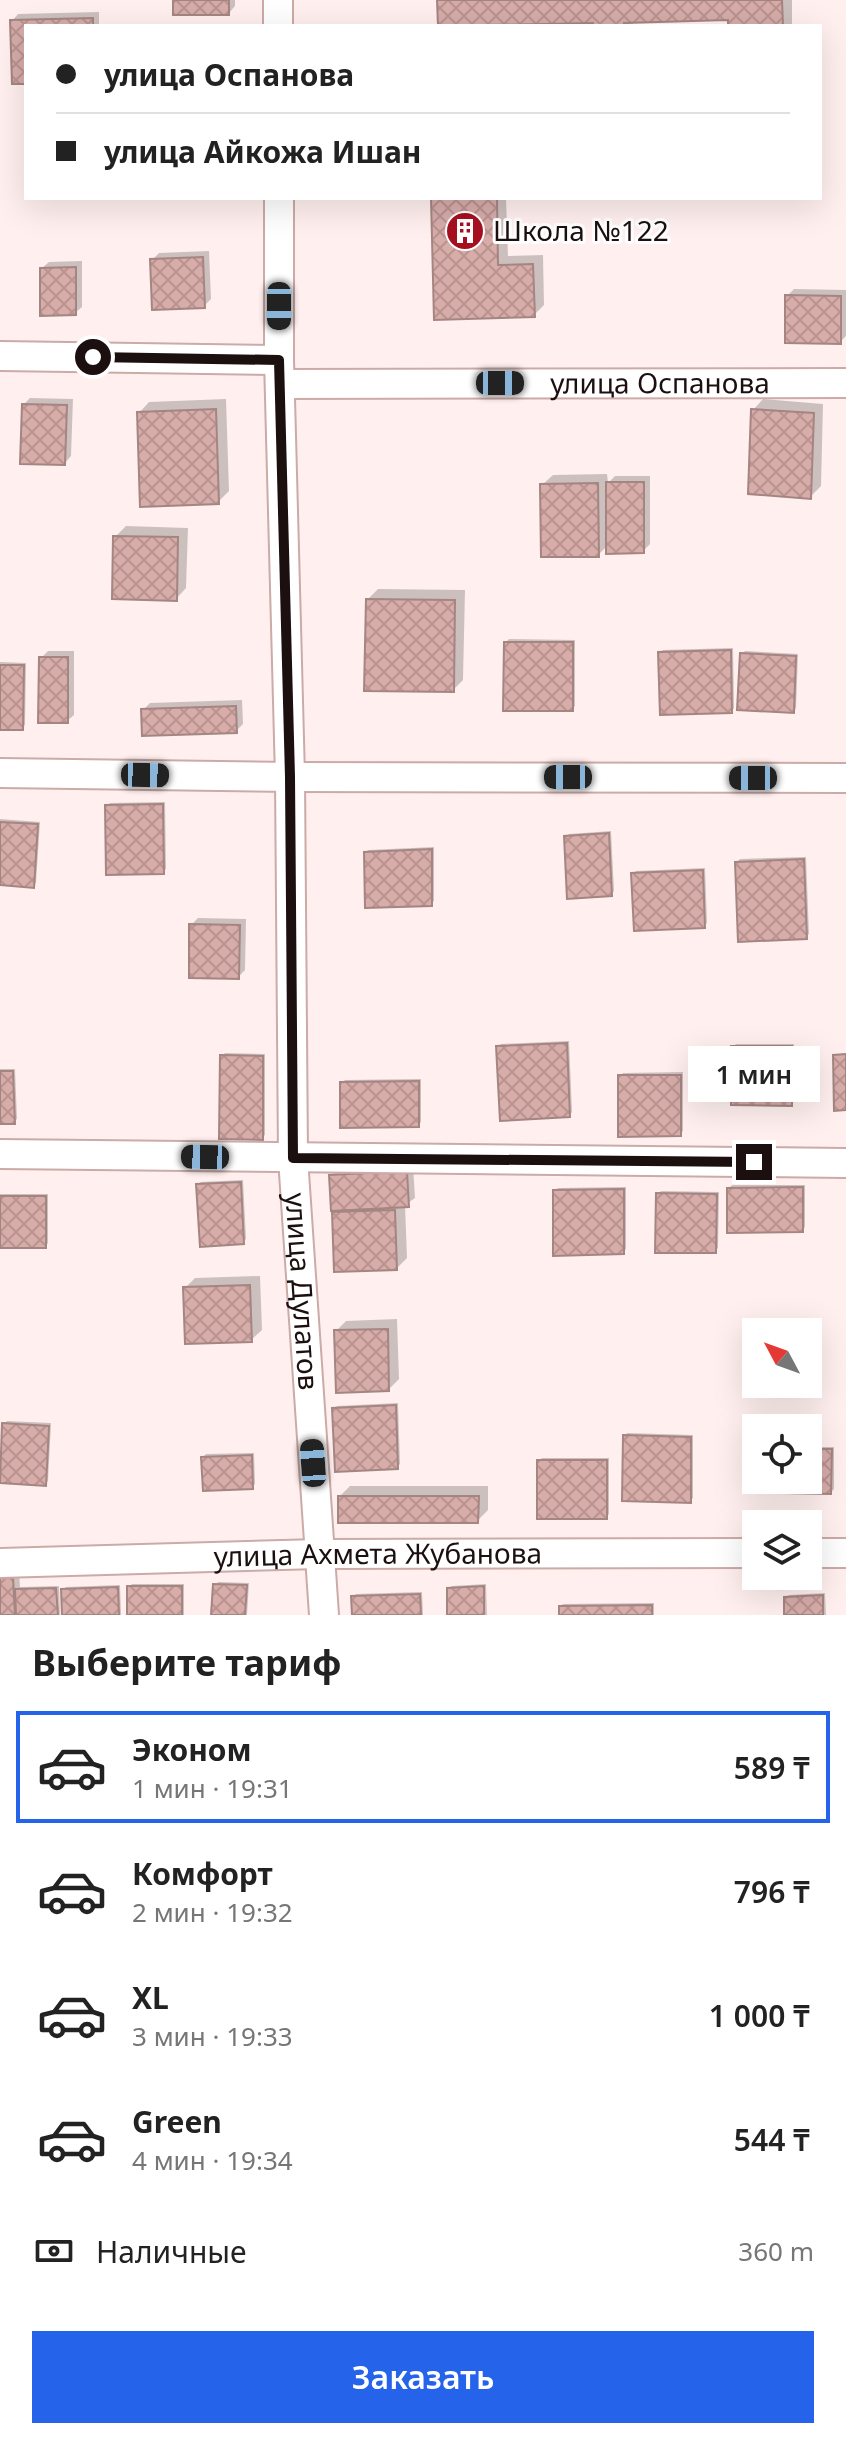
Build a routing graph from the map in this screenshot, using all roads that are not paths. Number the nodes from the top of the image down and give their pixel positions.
1 (278, 0) edge
2 (278, 24) edge
3 (279, 200) edge
4 (0, 356) edge
5 (280, 372) junction
6 (846, 383) edge
7 (0, 773) edge
8 (290, 777) junction
9 (846, 778) edge
10 (0, 1154) edge
11 (293, 1158) junction
12 (846, 1163) edge
13 (742, 1553) edge
14 (822, 1553) edge
15 (846, 1553) edge
16 (319, 1554) junction
17 (0, 1563) edge
18 (324, 1615) edge

1 - 2 street
3 - 5 street, улица Дулатов
4 - 5 street, улица Оспанова
5 - 6 street, улица Оспанова
5 - 8 street, улица Дулатов
7 - 8 street
8 - 9 street
8 - 11 street, улица Дулатов
10 - 11 street
11 - 12 street
11 - 16 street, улица Дулатов
13 - 16 street, улица Ахмета Жубанова
14 - 15 street
16 - 17 street, улица Ахмета Жубанова
16 - 18 street, улица Дулатов

